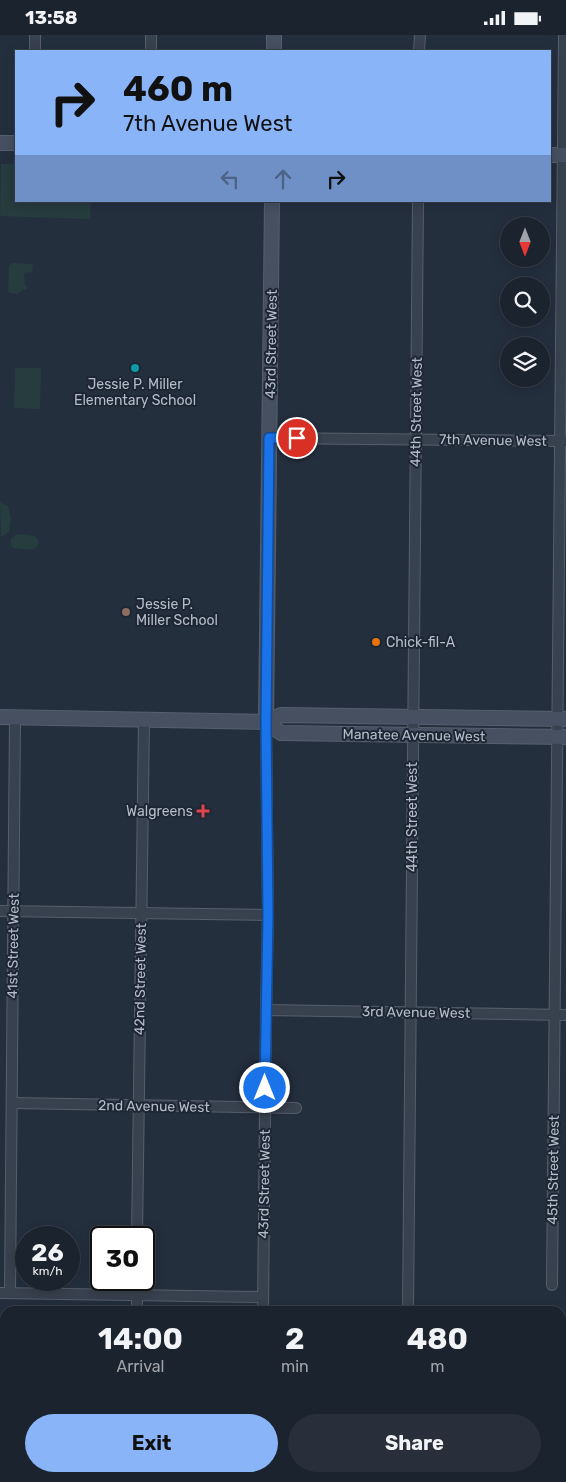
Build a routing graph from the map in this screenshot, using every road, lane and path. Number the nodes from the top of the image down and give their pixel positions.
1 (35, 35) edge
2 (151, 35) edge
3 (274, 35) edge
4 (420, 35) edge
5 (564, 35) edge
6 (35, 50) edge
7 (151, 50) edge
8 (274, 50) edge
9 (420, 50) edge
10 (0, 143) edge
11 (15, 143) edge
12 (560, 155) edge
13 (272, 202) edge
14 (418, 202) edge
15 (269, 438) junction
16 (416, 439) junction
17 (563, 441) edge
18 (0, 717) edge
19 (15, 717) junction
20 (412, 717) junction
21 (562, 719) edge
22 (144, 720) junction
23 (266, 722) junction
24 (412, 734) junction
25 (561, 737) edge
26 (0, 911) edge
27 (14, 911) junction
28 (141, 912) junction
29 (268, 915) junction
30 (266, 1010) junction
31 (410, 1013) junction
32 (555, 1015) junction
33 (566, 1015) edge
34 (12, 1103) junction
35 (139, 1105) junction
36 (265, 1108) junction
37 (296, 1108) dead end
38 (138, 1226) edge
39 (552, 1285) dead end
40 (137, 1291) edge
41 (5, 1293) edge
42 (137, 1295) junction
43 (263, 1297) junction
44 (137, 1306) edge
45 (262, 1306) edge
46 (408, 1306) edge

1 - 6 street
2 - 7 street
3 - 8 main road
4 - 9 street
5 - 12 street, 45th Street West
10 - 11 main road
12 - 17 street, 45th Street West
13 - 15 main road, 43rd Street West
14 - 16 street, 44th Street West
15 - 16 street, 7th Avenue West
15 - 23 main road, 43rd Street West
16 - 17 street, 7th Avenue West
16 - 20 street, 44th Street West
17 - 21 street, 45th Street West
18 - 19 main road, Manatee Avenue West
19 - 22 main road, Manatee Avenue West
19 - 27 street, 41st Street West
20 - 21 main road, Manatee Avenue West
20 - 23 main road, Manatee Avenue West
20 - 24 street, 44th Street West
21 - 25 street, 45th Street West
22 - 23 main road, Manatee Avenue West
22 - 28 street, 42nd Street West
23 - 24 main road, Manatee Avenue West
23 - 29 street, 43rd Street West
24 - 25 main road, Manatee Avenue West
24 - 31 street, 44th Street West
25 - 32 street, 45th Street West
26 - 27 street
27 - 28 street
27 - 34 street, 41st Street West
28 - 29 street
28 - 35 street, 42nd Street West
29 - 30 street, 43rd Street West
30 - 31 street, 3rd Avenue West
30 - 36 street, 43rd Street West
31 - 32 street, 3rd Avenue West
31 - 46 street, 44th Street West
32 - 33 street, 3rd Avenue West
32 - 39 street, 45th Street West
34 - 35 street, 2nd Avenue West
34 - 41 street, 41st Street West
35 - 36 street, 2nd Avenue West
35 - 38 street, 42nd Street West
36 - 37 street, 2nd Avenue West
36 - 43 street, 43rd Street West
40 - 42 street
41 - 42 street
42 - 43 street
42 - 44 street
43 - 45 street, 43rd Street West

